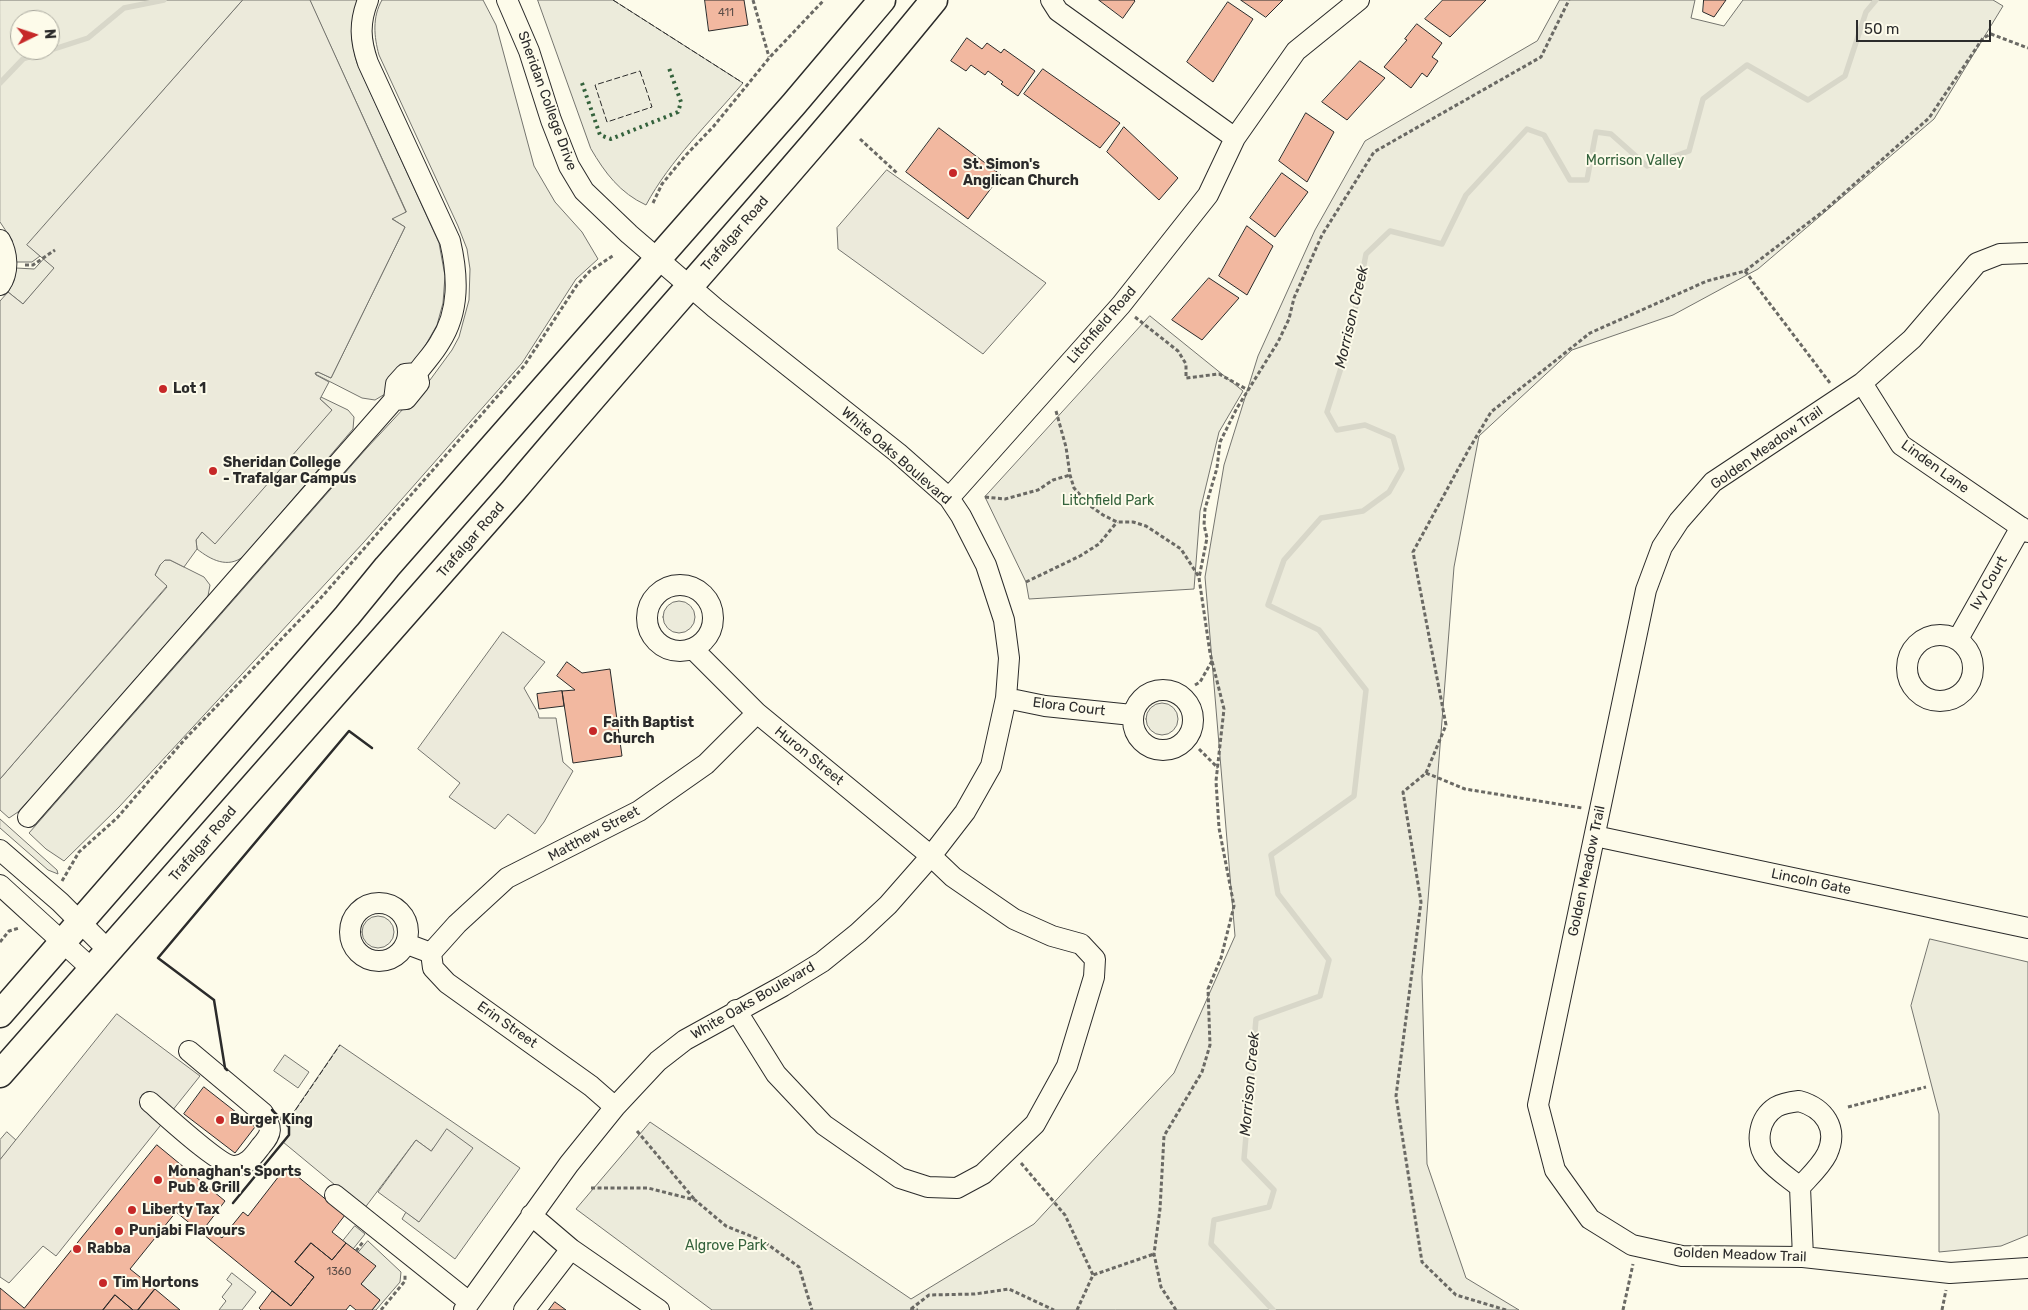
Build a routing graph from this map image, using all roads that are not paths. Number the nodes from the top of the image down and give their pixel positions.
1 (368, 0) edge
2 (507, 0) edge
3 (882, 0) edge
4 (934, 0) edge
5 (1051, 0) edge
6 (1359, 0) edge
7 (1235, 138) junction
8 (0, 240) edge
9 (2028, 253) edge
10 (658, 258) junction
11 (0, 285) edge
12 (690, 286) junction
13 (1862, 383) junction
14 (949, 498) junction
15 (2024, 530) edge
16 (1958, 639) dead end
17 (692, 649) dead end
18 (1006, 698) junction
19 (757, 713) junction
20 (1132, 715) dead end
21 (28, 817) dead end
22 (1595, 836) junction
23 (0, 850) edge
24 (931, 856) junction
25 (0, 885) edge
26 (80, 922) junction
27 (2028, 928) edge
28 (63, 942) junction
29 (406, 944) dead end
30 (108, 950) junction
31 (431, 953) junction
32 (92, 970) junction
33 (736, 1010) junction
34 (0, 1014) edge
35 (189, 1051) dead end
36 (0, 1074) edge
37 (150, 1102) dead end
38 (615, 1107) junction
39 (1800, 1187) dead end
40 (335, 1196) dead end
41 (531, 1215) junction
42 (571, 1249) junction
43 (1803, 1257) junction
44 (2028, 1268) edge
45 (467, 1306) edge
46 (524, 1310) edge
47 (659, 1310) edge

1 - 21 street
2 - 10 street, Sheridan College Drive
3 - 10 main road
4 - 12 main road, Trafalgar Road
5 - 7 street
6 - 7 street, Litchfield Road
7 - 14 street, Litchfield Road
8 - 11 street
9 - 13 street, Golden Meadow Trail
10 - 12 street, White Oaks Boulevard
10 - 26 main road
12 - 14 street, White Oaks Boulevard
12 - 30 main road, Trafalgar Road
13 - 15 street, Linden Lane
13 - 22 street, Golden Meadow Trail
14 - 18 street, White Oaks Boulevard
15 - 16 street, Ivy Court
17 - 19 street, Huron Street
18 - 20 street, Elora Court
18 - 24 street, White Oaks Boulevard
19 - 24 street, Huron Street
19 - 31 street, Matthew Street
22 - 27 street, Lincoln Gate
22 - 43 street, Golden Meadow Trail
23 - 26 street
24 - 33 street, White Oaks Boulevard
24 - 33 street, Huron Street
25 - 28 street
26 - 28 main road
26 - 30 street
28 - 32 street
28 - 34 main road
29 - 31 street
30 - 32 main road, Trafalgar Road
31 - 38 street, Erin Street
32 - 36 main road, Trafalgar Road
33 - 38 street, White Oaks Boulevard
35 - 37 street
38 - 41 street, White Oaks Boulevard
39 - 43 street
40 - 45 street
41 - 42 street
41 - 45 street, White Oaks Boulevard
42 - 46 street
42 - 47 street
43 - 44 street, Golden Meadow Trail

